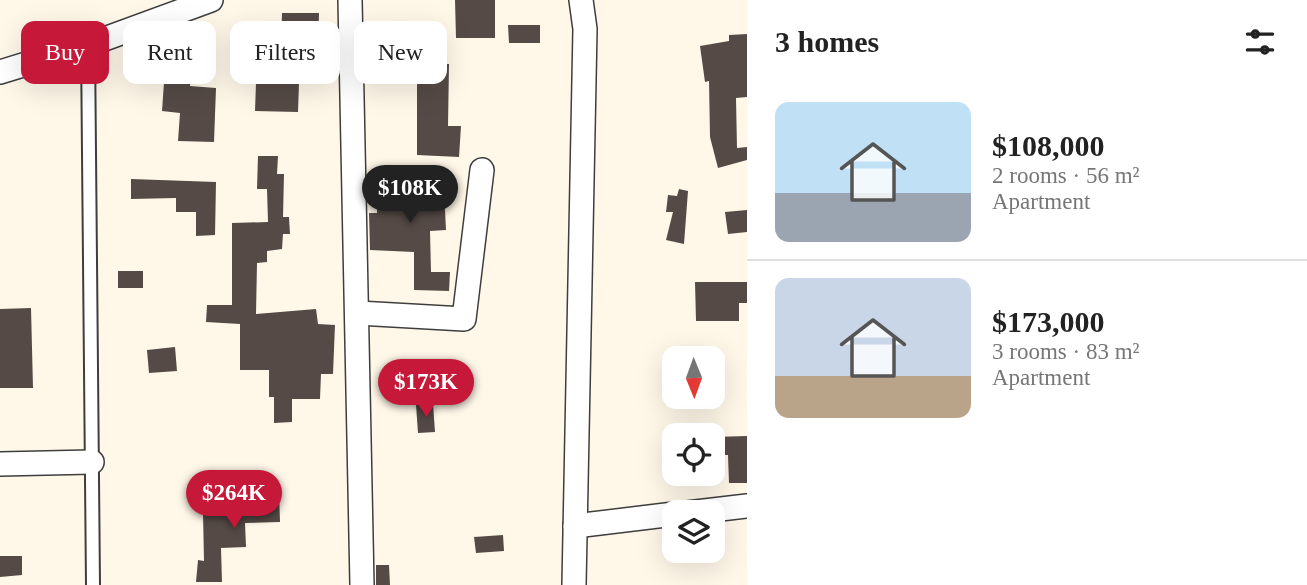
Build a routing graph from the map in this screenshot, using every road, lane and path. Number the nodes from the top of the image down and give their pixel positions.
1 (211, 0) edge
2 (350, 0) edge
3 (582, 0) edge
4 (109, 38) edge
5 (21, 66) edge
6 (0, 72) edge
7 (88, 84) edge
8 (482, 170) dead end
9 (358, 313) junction
10 (92, 462) junction
11 (0, 464) edge
12 (747, 506) edge
13 (725, 509) edge
14 (662, 515) edge
15 (575, 526) junction
16 (93, 585) edge
17 (362, 585) edge
18 (574, 585) edge

1 - 4 street
2 - 9 street
3 - 15 street
5 - 6 street
7 - 10 lane
8 - 9 street
9 - 17 street
10 - 11 street
10 - 16 lane
12 - 13 street
14 - 15 street
15 - 18 street

